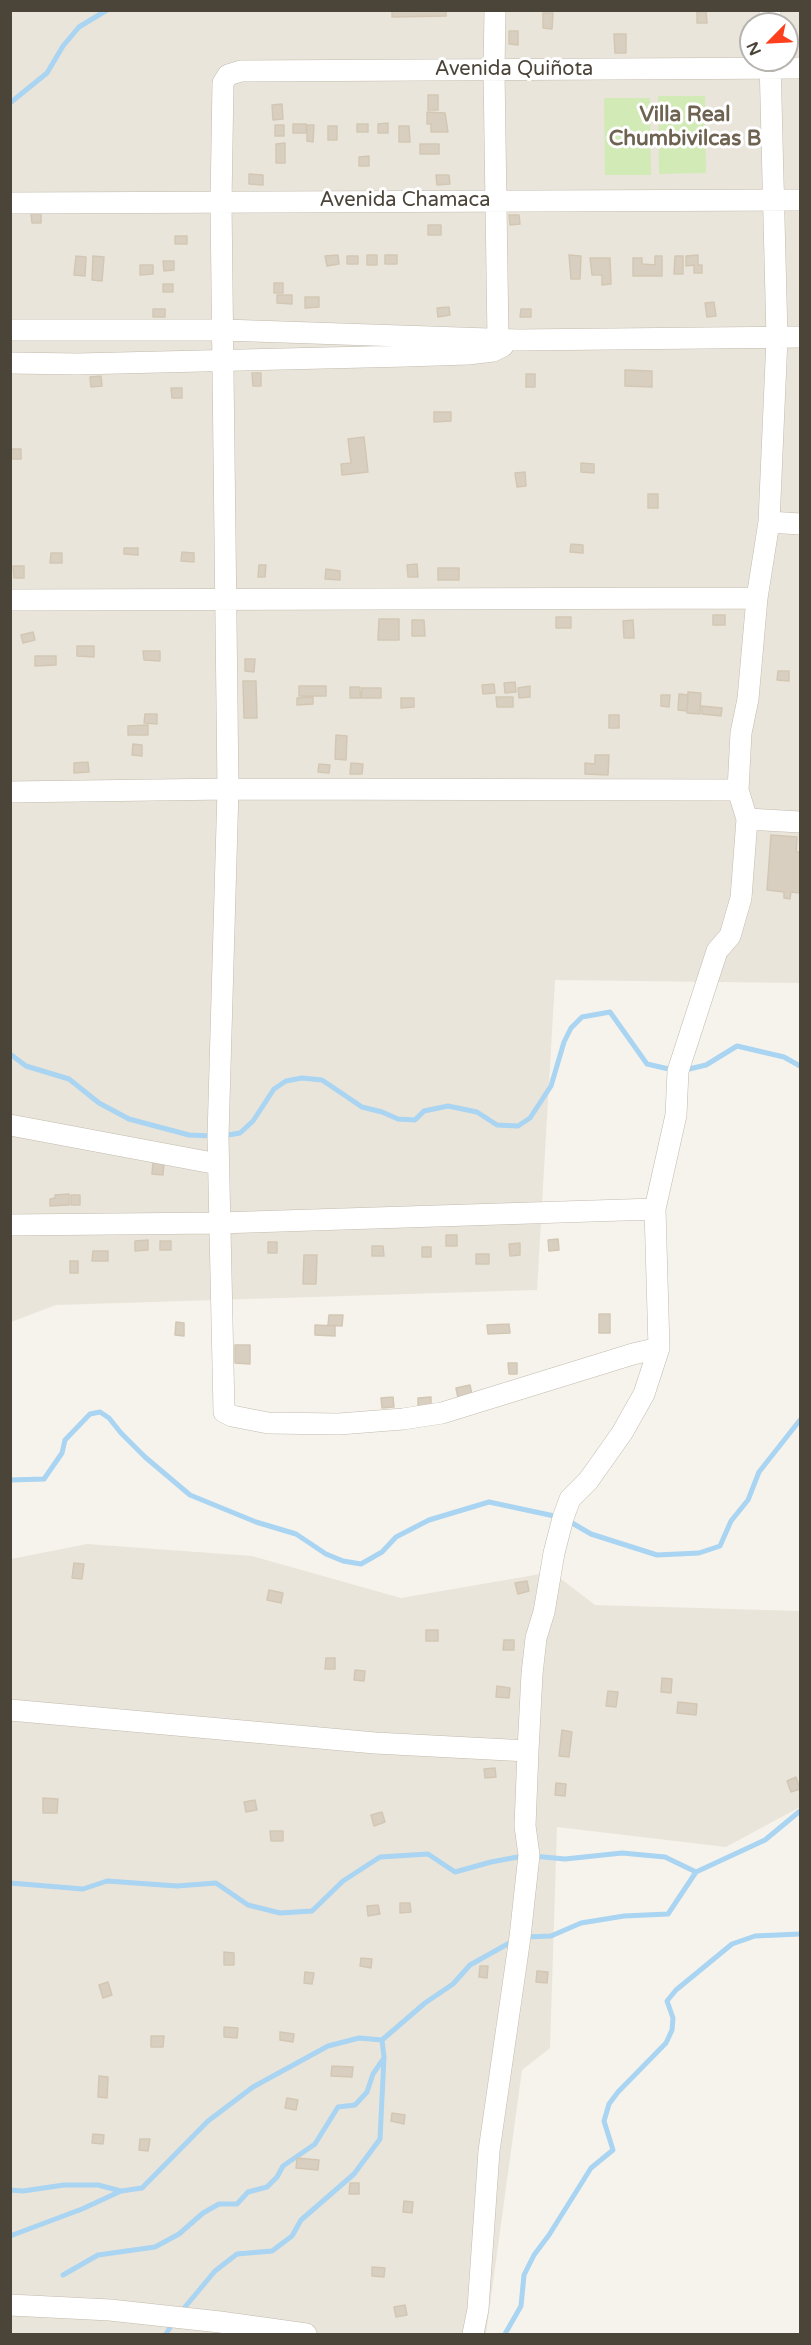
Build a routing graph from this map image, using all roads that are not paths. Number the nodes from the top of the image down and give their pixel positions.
1 (495, 10) edge
2 (739, 65) edge
3 (494, 70) junction
4 (770, 72) edge
5 (774, 200) junction
6 (801, 200) edge
7 (496, 201) junction
8 (221, 202) junction
9 (10, 203) edge
10 (10, 330) edge
11 (224, 330) junction
12 (801, 337) edge
13 (777, 338) junction
14 (508, 339) junction
15 (224, 360) junction
16 (10, 363) edge
17 (769, 522) junction
18 (801, 524) edge
19 (757, 598) junction
20 (10, 600) edge
21 (227, 600) junction
22 (228, 789) junction
23 (738, 790) junction
24 (10, 792) edge
25 (747, 819) junction
26 (801, 822) edge
27 (10, 1125) edge
28 (218, 1164) junction
29 (655, 1209) junction
30 (219, 1223) junction
31 (10, 1225) edge
32 (659, 1348) junction
33 (10, 1710) edge
34 (528, 1751) junction
35 (10, 2305) edge
36 (306, 2334) edge
37 (473, 2334) edge

1 - 3 street
2 - 3 street, Avenida Quiñota
3 - 7 street
3 - 8 street, Avenida Quiñota
4 - 5 street
5 - 6 street, Avenida Chamaca
5 - 7 street, Avenida Chamaca
5 - 13 street
7 - 8 street, Avenida Chamaca
7 - 14 street
8 - 9 street, Avenida Chamaca
8 - 11 street
10 - 11 street
11 - 14 street
11 - 15 street
12 - 13 street
13 - 14 street
13 - 17 street
14 - 15 street
15 - 16 street
15 - 21 street
17 - 18 street
17 - 19 street
19 - 21 street
19 - 23 street
20 - 21 street
21 - 22 street
22 - 23 street
22 - 24 street
22 - 28 street
23 - 25 street
25 - 26 street
25 - 29 street
27 - 28 street
28 - 30 street
29 - 30 street
29 - 32 street
30 - 31 street
30 - 32 street
32 - 34 street
33 - 34 street
34 - 37 street
35 - 36 street

